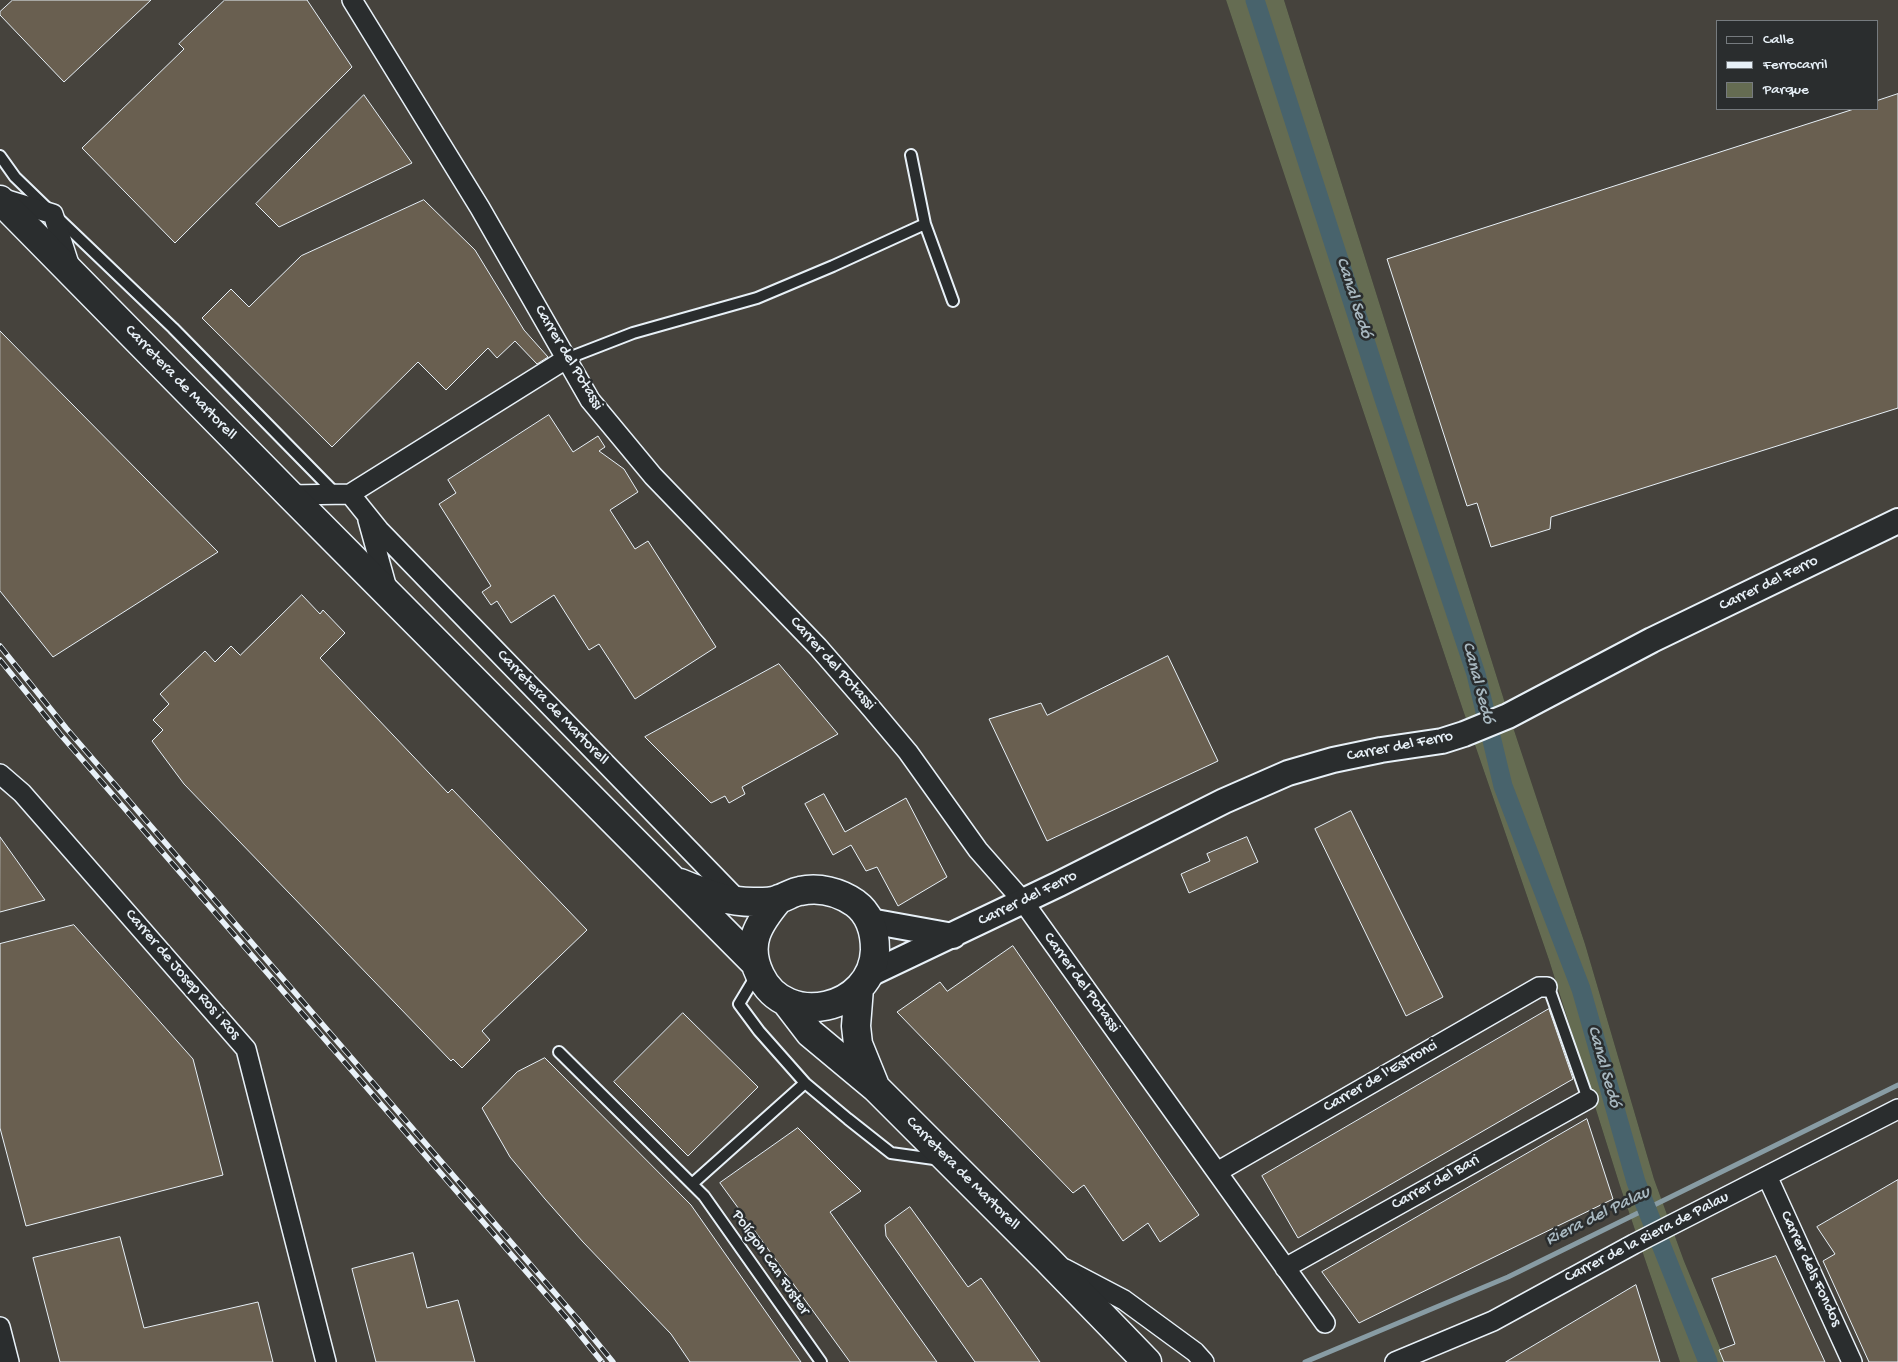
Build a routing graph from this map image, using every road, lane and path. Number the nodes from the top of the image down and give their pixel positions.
1 (352, 0) edge
2 (911, 155) dead end
3 (0, 156) edge
4 (0, 199) edge
5 (53, 214) junction
6 (925, 224) junction
7 (71, 271) junction
8 (953, 301) dead end
9 (566, 359) junction
10 (343, 494) junction
11 (290, 495) junction
12 (366, 514) junction
13 (1898, 521) edge
14 (389, 596) junction
15 (0, 774) edge
16 (669, 878) junction
17 (778, 900) junction
18 (1022, 900) junction
19 (739, 902) junction
20 (870, 921) junction
21 (952, 936) junction
22 (756, 967) junction
23 (863, 982) junction
24 (1547, 987) joint
25 (787, 1003) junction
26 (560, 1052) dead end
27 (805, 1083) junction
28 (876, 1088) junction
29 (1588, 1099) joint
30 (1898, 1109) edge
31 (950, 1162) junction
32 (1216, 1172) junction
33 (1767, 1176) junction
34 (692, 1184) junction
35 (1048, 1260) junction
36 (1285, 1268) junction
37 (1325, 1323) dead end
38 (0, 1327) edge
39 (9, 1362) edge
40 (326, 1362) edge
41 (821, 1362) edge
42 (1147, 1362) edge
43 (1204, 1362) edge
44 (1395, 1362) edge
45 (1852, 1362) edge

1 - 9 street, Carrer del Potassi
2 - 6 lane
3 - 5 lane
4 - 5 street, Carretera de Martorell
4 - 7 main road, Carretera de Martorell
5 - 7 street, Carretera de Martorell
5 - 10 lane
6 - 8 lane
6 - 9 lane
7 - 11 main road, Carretera de Martorell
9 - 10 street
9 - 18 street, Carrer del Potassi
10 - 11 street
10 - 12 street, Carretera de Martorell
11 - 14 main road, Carretera de Martorell
12 - 14 street, Carretera de Martorell
12 - 19 street, Carretera de Martorell
13 - 18 street, Carrer del Ferro
14 - 16 main road, Carretera de Martorell
15 - 40 street, Carrer de Josep Ros i Ros
16 - 19 main road, Carretera de Martorell
16 - 22 main road, Carretera de Martorell
17 - 19 main road, Carretera de Martorell
17 - 20 main road, Carretera de Martorell
17 - 22 main road
18 - 21 street, Carrer del Ferro
18 - 32 street, Carrer del Potassi
20 - 21 street
20 - 23 main road, Carretera de Martorell
21 - 23 street, Carrer del Ferro
22 - 25 main road, Carretera de Martorell
22 - 27 lane
23 - 25 main road, Carretera de Martorell
23 - 28 main road, Carretera de Martorell
24 - 29 lane
24 - 32 street, Carrer de l'Estronci
25 - 28 main road, Carretera de Martorell
26 - 34 lane, Polígon Can Fuster
27 - 31 lane
27 - 34 lane
28 - 31 main road, Carretera de Martorell
29 - 36 street, Carrer del Bari
30 - 33 street, Carrer de la Riera de Palau
31 - 35 main road, Carretera de Martorell
32 - 36 street, Carrer del Potassi
33 - 44 street, Carrer de la Riera de Palau
33 - 45 street, Carrer dels Fondos
34 - 41 lane, Polígon Can Fuster
35 - 42 main road, Carretera de Martorell
35 - 43 street, Carretera de Martorell
36 - 37 street, Carrer del Potassi
38 - 39 street

